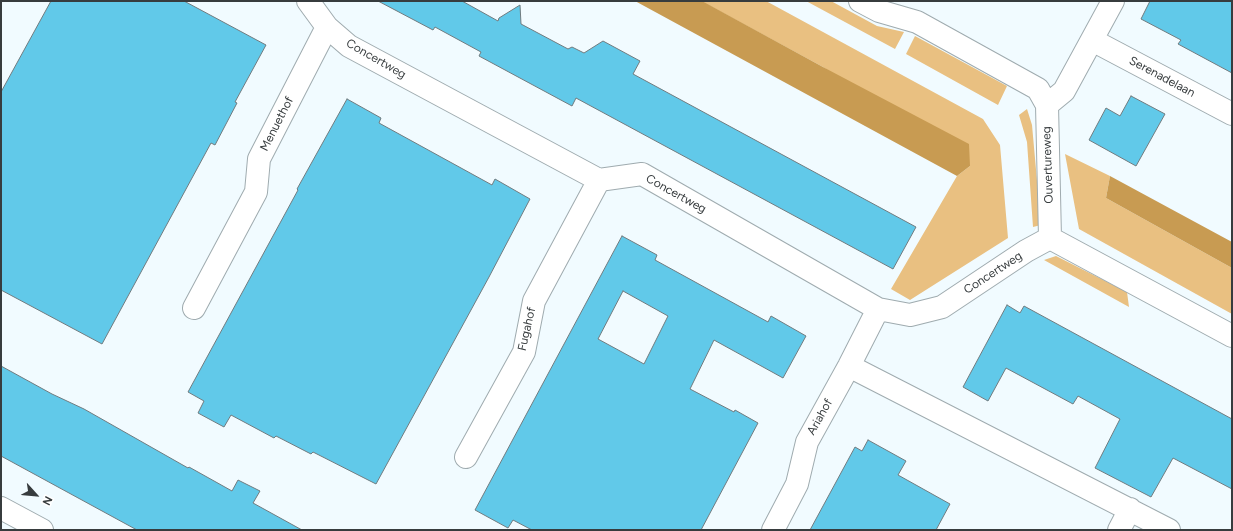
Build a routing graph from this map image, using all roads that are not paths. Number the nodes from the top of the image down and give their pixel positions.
1 (308, 1) edge
2 (860, 1) edge
3 (1113, 1) edge
4 (327, 27) junction
5 (1092, 40) junction
6 (1047, 105) junction
7 (1232, 114) edge
8 (599, 180) junction
9 (1050, 238) junction
10 (194, 308) dead end
11 (878, 309) junction
12 (1232, 336) edge
13 (849, 366) junction
14 (466, 457) dead end
15 (1, 508) edge
16 (1130, 509) junction
17 (31, 527) edge
18 (773, 530) edge
19 (1119, 530) edge
20 (1169, 530) edge

1 - 4 street, Concertweg
2 - 6 street
3 - 5 street
4 - 8 street, Concertweg
4 - 10 street, Menuethof
5 - 6 street
5 - 7 street, Serenadelaan
6 - 9 street, Ouvertureweg
8 - 11 street, Concertweg
8 - 14 street, Fugahof
9 - 11 street, Concertweg
9 - 12 street
11 - 13 street, Ariahof
13 - 16 street
13 - 18 street, Ariahof
15 - 17 street
16 - 19 street
16 - 20 street

